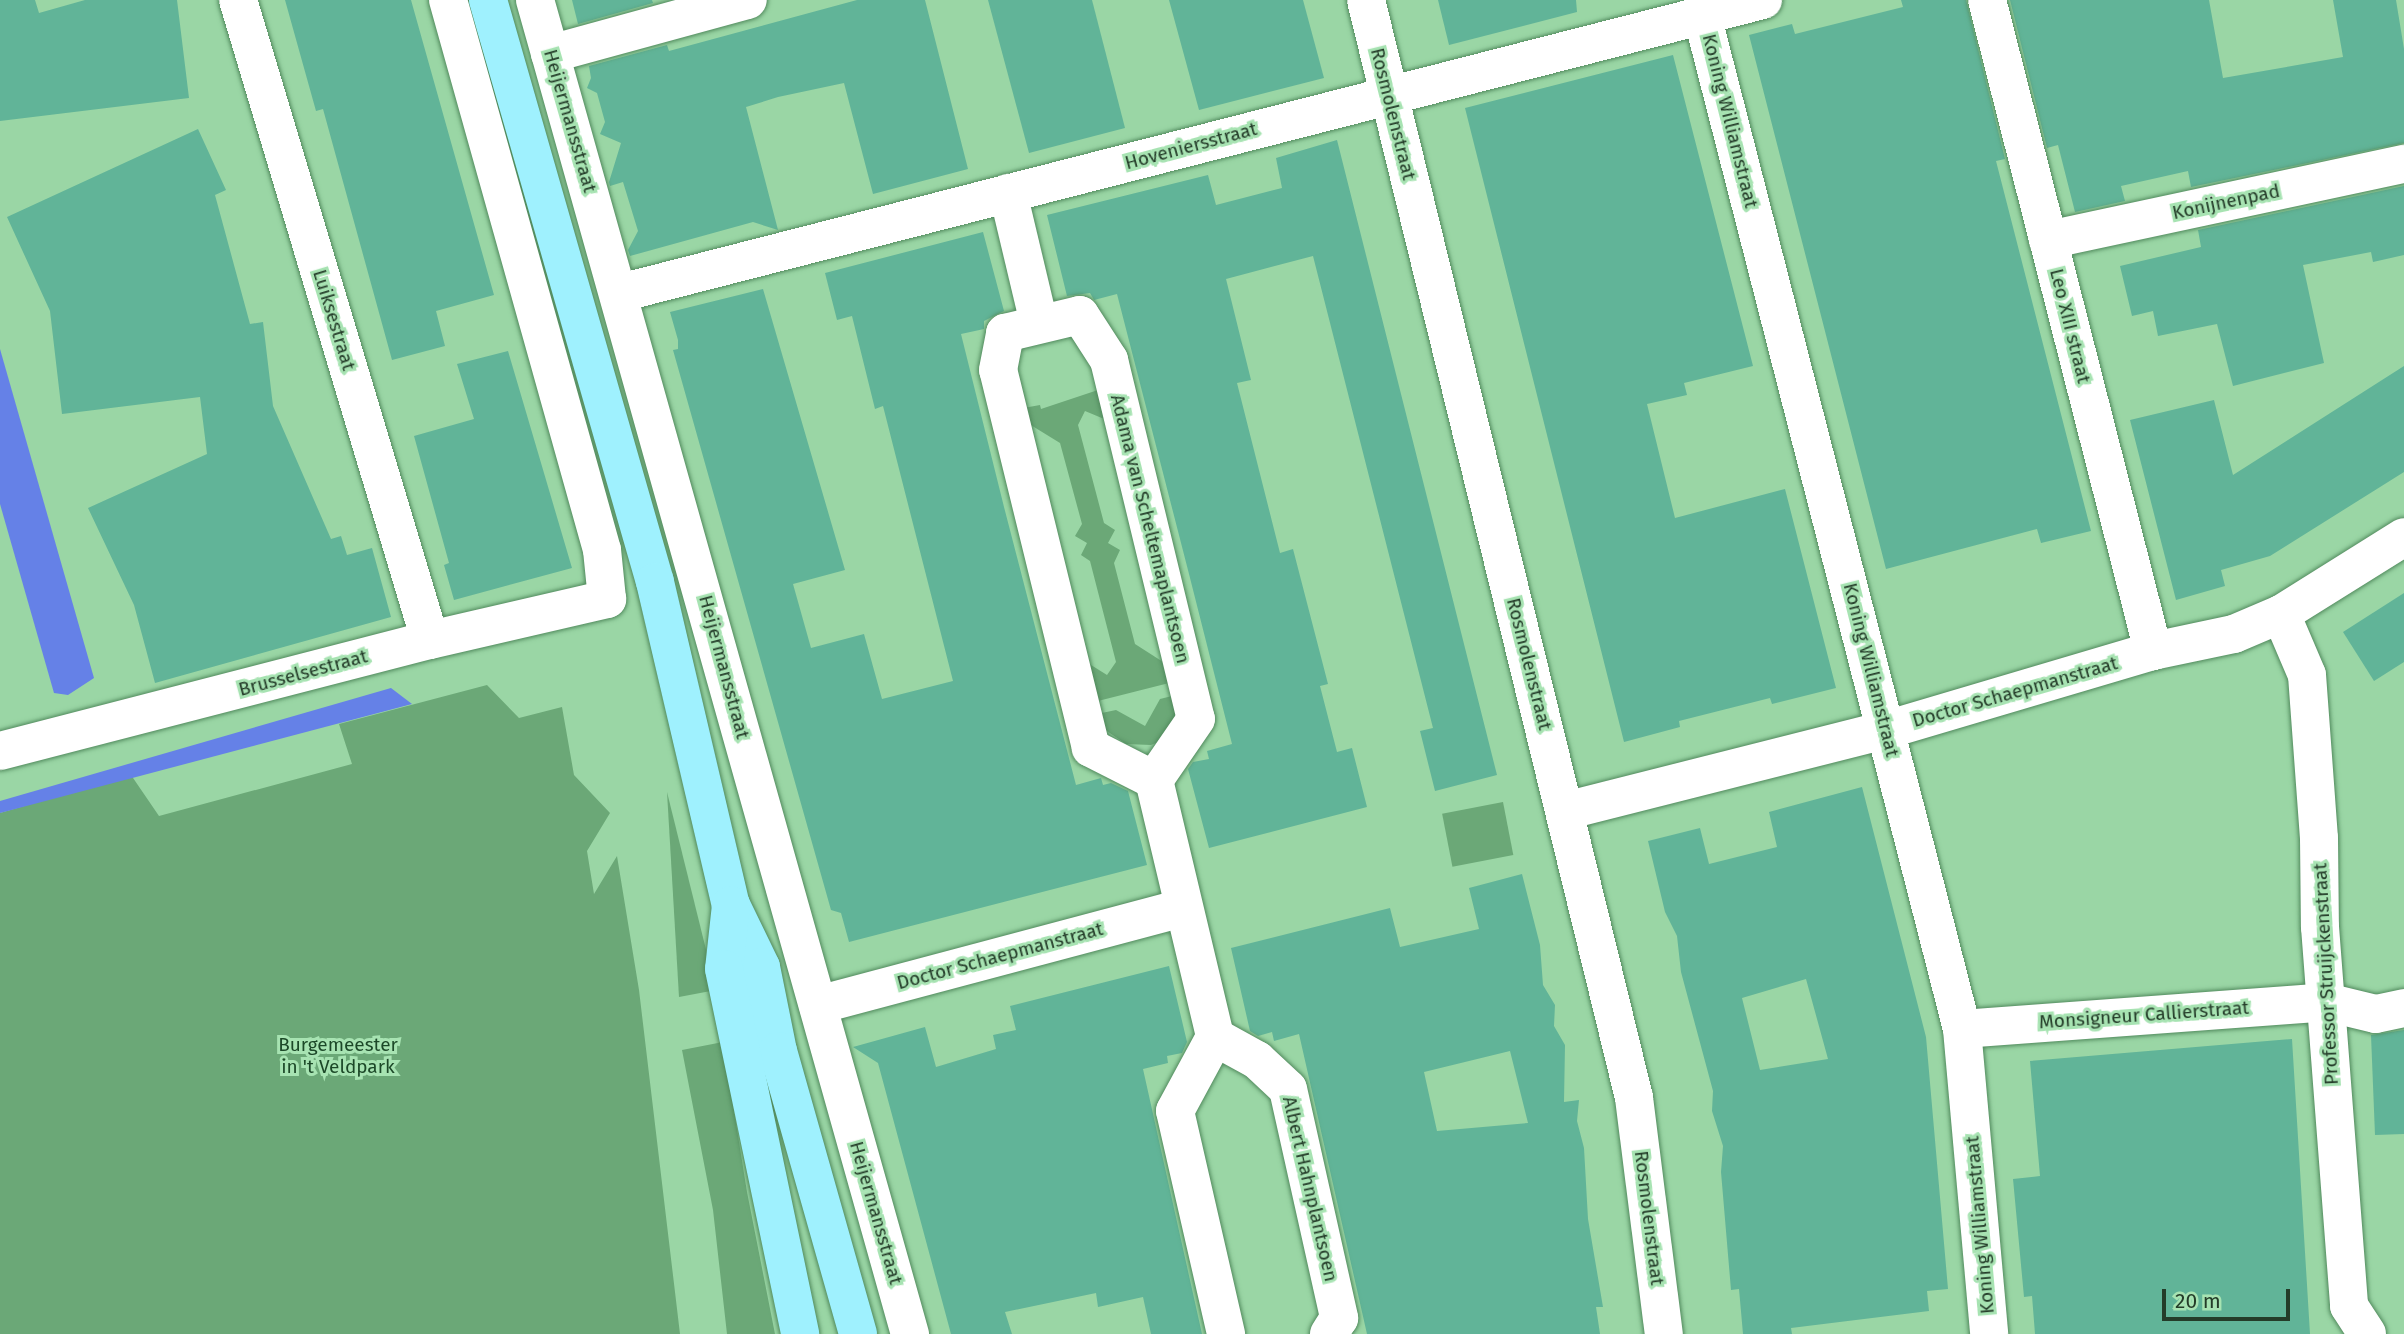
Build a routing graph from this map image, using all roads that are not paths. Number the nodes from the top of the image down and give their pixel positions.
1 (238, 0) edge
2 (449, 0) edge
3 (488, 0) edge
4 (535, 0) edge
5 (748, 0) edge
6 (1366, 0) edge
7 (1763, 0) edge
8 (1987, 0) edge
9 (1702, 15) junction
10 (550, 54) junction
11 (1388, 95) junction
12 (2404, 164) edge
13 (1008, 193) junction
14 (2048, 240) junction
15 (620, 293) junction
16 (1039, 323) junction
17 (2404, 537) edge
18 (2281, 614) junction
19 (430, 640) junction
20 (2154, 651) junction
21 (1886, 730) junction
22 (0, 751) edge
23 (1154, 780) junction
24 (1565, 811) junction
25 (731, 905) junction
26 (1183, 908) junction
27 (2326, 1002) junction
28 (818, 1005) junction
29 (2404, 1008) edge
30 (1962, 1029) junction
31 (1215, 1037) junction
32 (800, 1334) edge
33 (858, 1334) edge
34 (910, 1334) edge
35 (1226, 1334) edge
36 (1329, 1334) edge
37 (1664, 1334) edge
38 (1989, 1334) edge
39 (2367, 1334) edge

1 - 19 street, Luiksestraat
2 - 19 street, Brusselsestraat
3 - 25 main road
4 - 10 street, Heijermansstraat
5 - 10 street
6 - 11 street, Rosmolenstraat
7 - 9 street, Hoveniersstraat
8 - 14 street, Leo XIII straat
9 - 11 street, Hoveniersstraat
9 - 21 street, Koning Williamstraat
10 - 15 street, Heijermansstraat
11 - 13 street, Hoveniersstraat
11 - 24 street, Rosmolenstraat
12 - 14 street, Konijnenpad
13 - 15 street, Hoveniersstraat
13 - 16 street
14 - 20 street, Leo XIII straat
15 - 28 street, Heijermansstraat
16 - 23 street, Adama van Scheltemaplantsoen
16 - 23 street, Adama van Scheltemaplantsoen
17 - 18 street, Doctor Schaepmanstraat
18 - 20 street, Doctor Schaepmanstraat
18 - 27 street, Professor Struijckenstraat
19 - 22 street, Brusselsestraat
20 - 21 street, Doctor Schaepmanstraat
21 - 24 street, Doctor Schaepmanstraat
21 - 30 street, Koning Williamstraat
23 - 26 street
24 - 37 street, Rosmolenstraat
25 - 32 main road
25 - 33 main road
26 - 28 street, Doctor Schaepmanstraat
26 - 31 street
27 - 29 street, Monsigneur Callierstraat
27 - 30 street, Monsigneur Callierstraat
27 - 39 street, Professor Struijckenstraat
28 - 34 street, Heijermansstraat
30 - 38 street, Koning Williamstraat
31 - 35 street
31 - 36 street, Albert Hahnplantsoen

